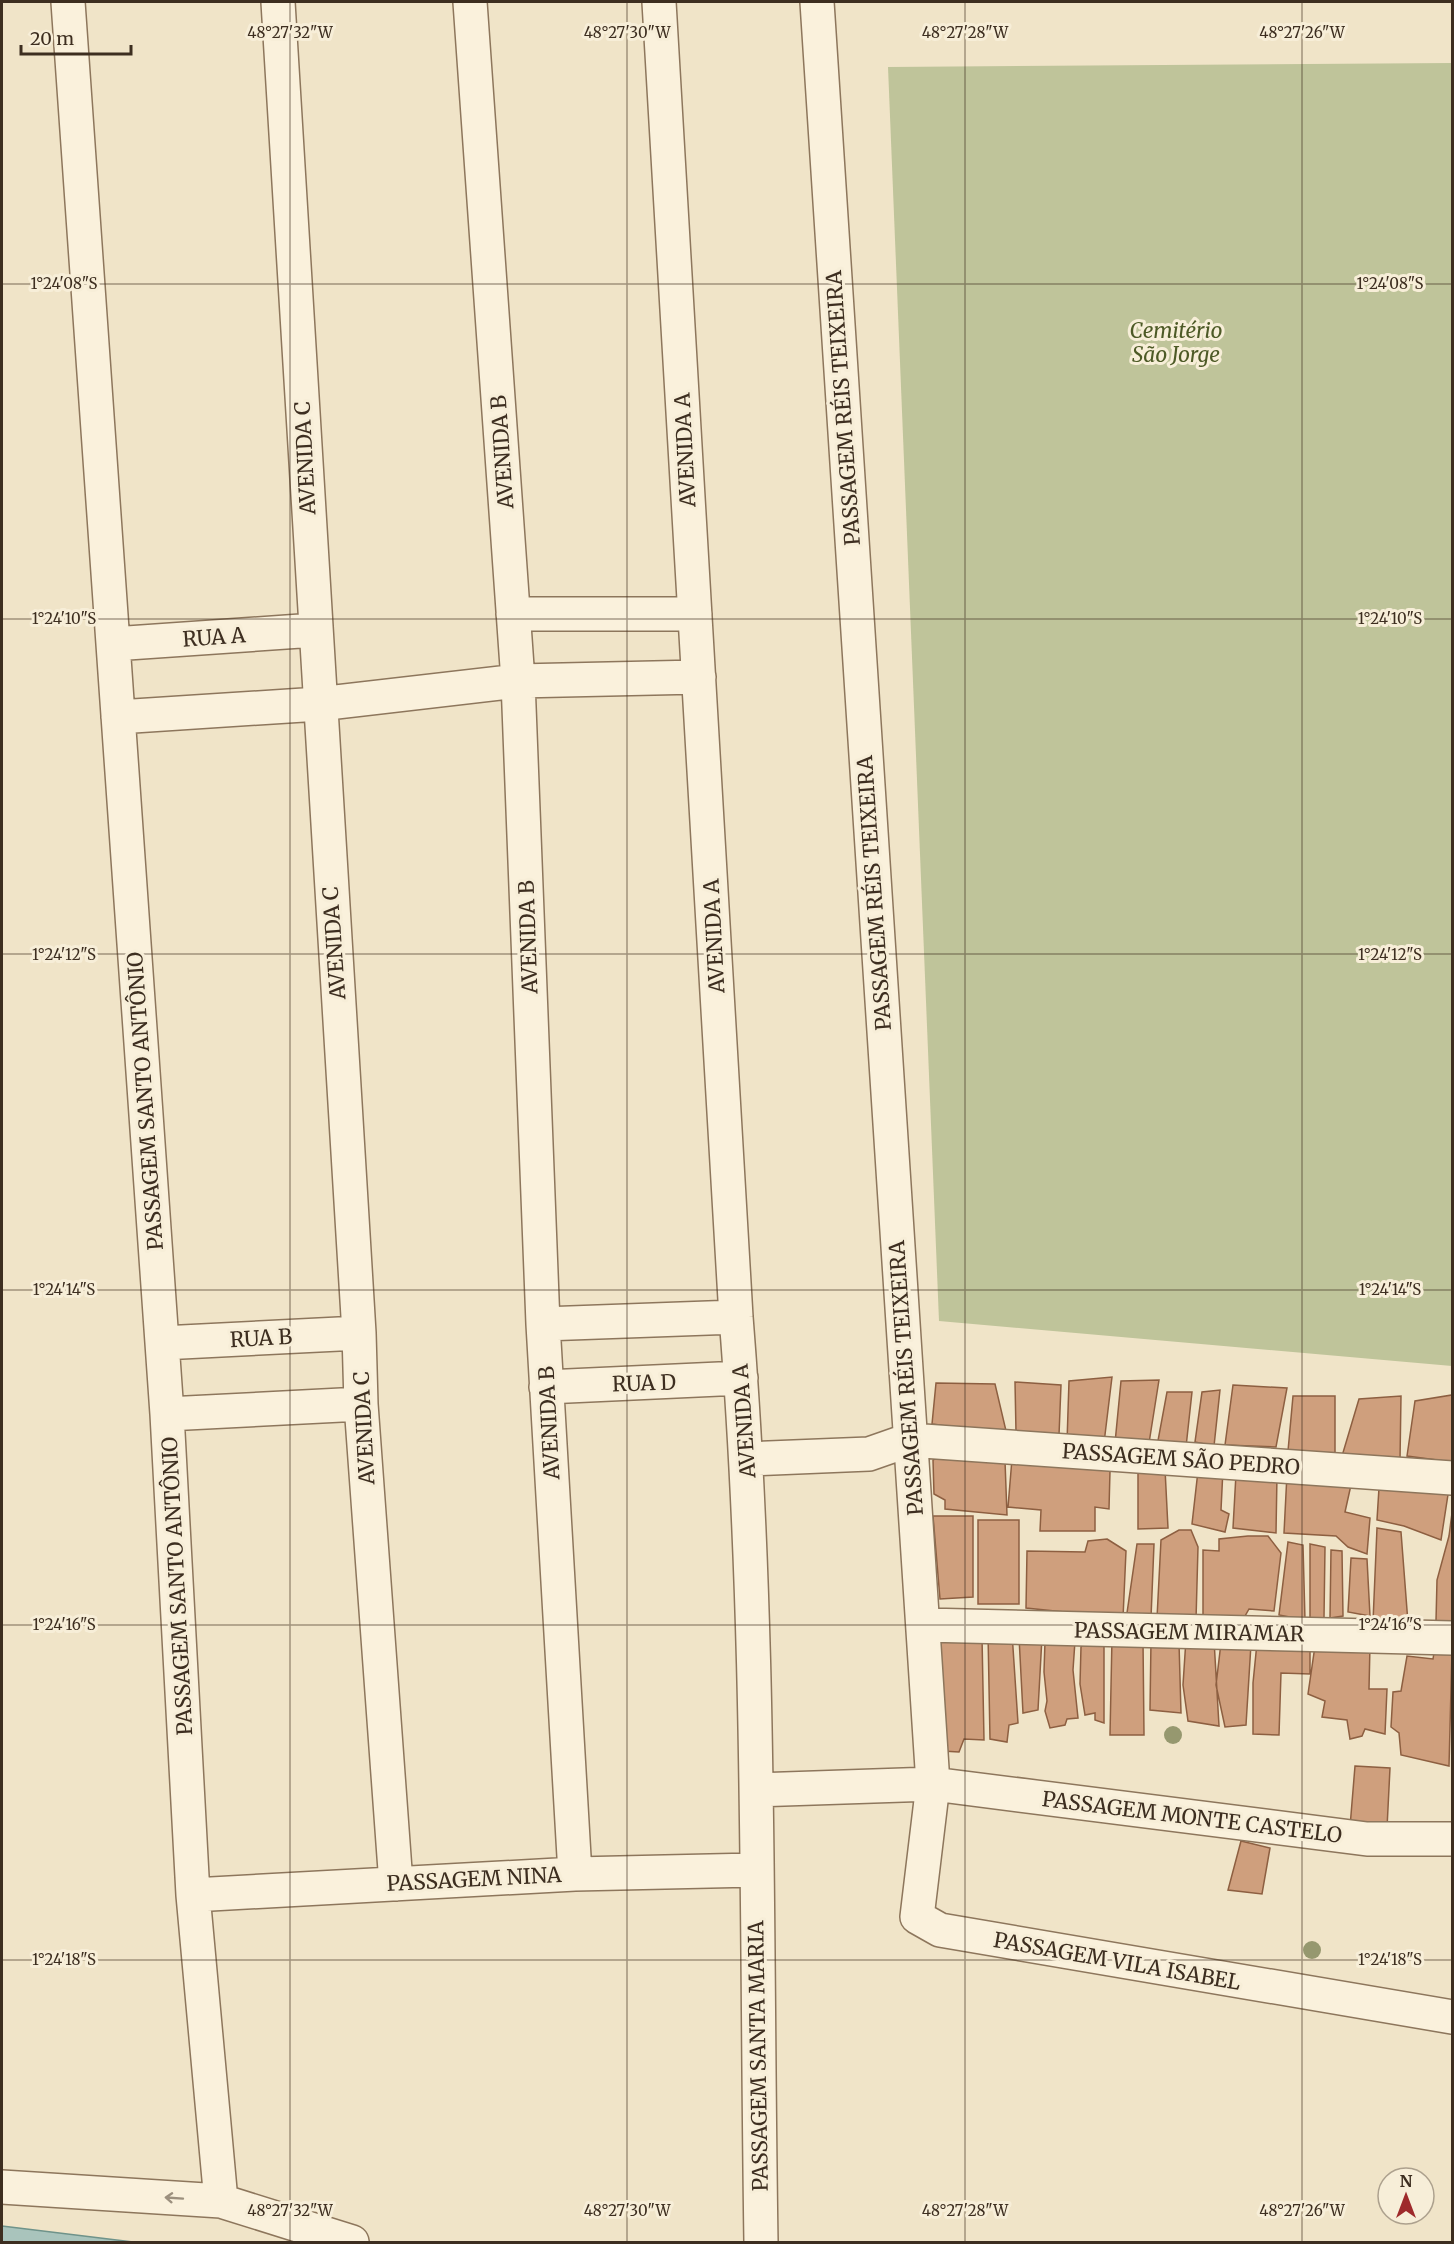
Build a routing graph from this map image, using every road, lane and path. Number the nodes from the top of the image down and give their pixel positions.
1 (68, 2) edge
2 (278, 2) edge
3 (470, 2) edge
4 (659, 2) edge
5 (817, 2) edge
6 (513, 614) junction
7 (695, 614) junction
8 (315, 630) junction
9 (113, 644) junction
10 (699, 676) junction
11 (518, 681) junction
12 (319, 704) junction
13 (118, 717) junction
14 (736, 1317) junction
15 (543, 1324) junction
16 (359, 1333) junction
17 (162, 1343) junction
18 (741, 1378) junction
19 (546, 1387) junction
20 (361, 1404) junction
21 (167, 1414) junction
22 (909, 1440) junction
23 (747, 1459) junction
24 (1452, 1478) edge
25 (925, 1625) junction
26 (1452, 1638) edge
27 (933, 1784) junction
28 (757, 1790) junction
29 (1452, 1839) edge
30 (755, 1870) junction
31 (575, 1874) junction
32 (396, 1884) junction
33 (194, 1895) junction
34 (1452, 2017) edge
35 (2, 2187) edge
36 (221, 2201) junction
37 (352, 2242) edge
38 (761, 2242) edge

1 - 9 street, PASSAGEM SANTO ANTÔNIO
2 - 8 street, AVENIDA C
3 - 6 street, AVENIDA B
4 - 7 street, AVENIDA A
5 - 22 street, PASSAGEM RÉIS TEIXEIRA
6 - 7 street
6 - 11 street, AVENIDA B
7 - 10 street, AVENIDA A
8 - 9 street, RUA A
8 - 12 street, AVENIDA C
9 - 13 street, PASSAGEM SANTO ANTÔNIO
10 - 11 street
10 - 14 street, AVENIDA A
11 - 12 street
11 - 15 street, AVENIDA B
12 - 13 street
12 - 16 street, AVENIDA C
13 - 17 street, PASSAGEM SANTO ANTÔNIO
14 - 15 street
14 - 18 street, AVENIDA A
15 - 19 street, AVENIDA B
16 - 17 street, RUA B
16 - 20 street, AVENIDA C
17 - 21 street, PASSAGEM SANTO ANTÔNIO
18 - 19 street, RUA D
18 - 23 street, AVENIDA A
19 - 31 street, AVENIDA B
20 - 21 street
20 - 32 street, AVENIDA C
21 - 33 street, PASSAGEM SANTO ANTÔNIO
22 - 23 street
22 - 24 street, PASSAGEM SÃO PEDRO
22 - 25 street, PASSAGEM RÉIS TEIXEIRA
23 - 28 street, AVENIDA A
25 - 26 street, PASSAGEM MIRAMAR
25 - 27 street, PASSAGEM RÉIS TEIXEIRA
27 - 28 street, PASSAGEM MONTE CASTELO
27 - 29 street, PASSAGEM MONTE CASTELO
27 - 34 street, PASSAGEM VILA ISABEL
28 - 30 street, AVENIDA A
30 - 31 street, PASSAGEM NINA
30 - 38 street, PASSAGEM SANTA MARIA
31 - 32 street, PASSAGEM NINA
32 - 33 street, PASSAGEM NINA
33 - 36 street, PASSAGEM SANTO ANTÔNIO
36 -> 35 street
36 - 37 street

